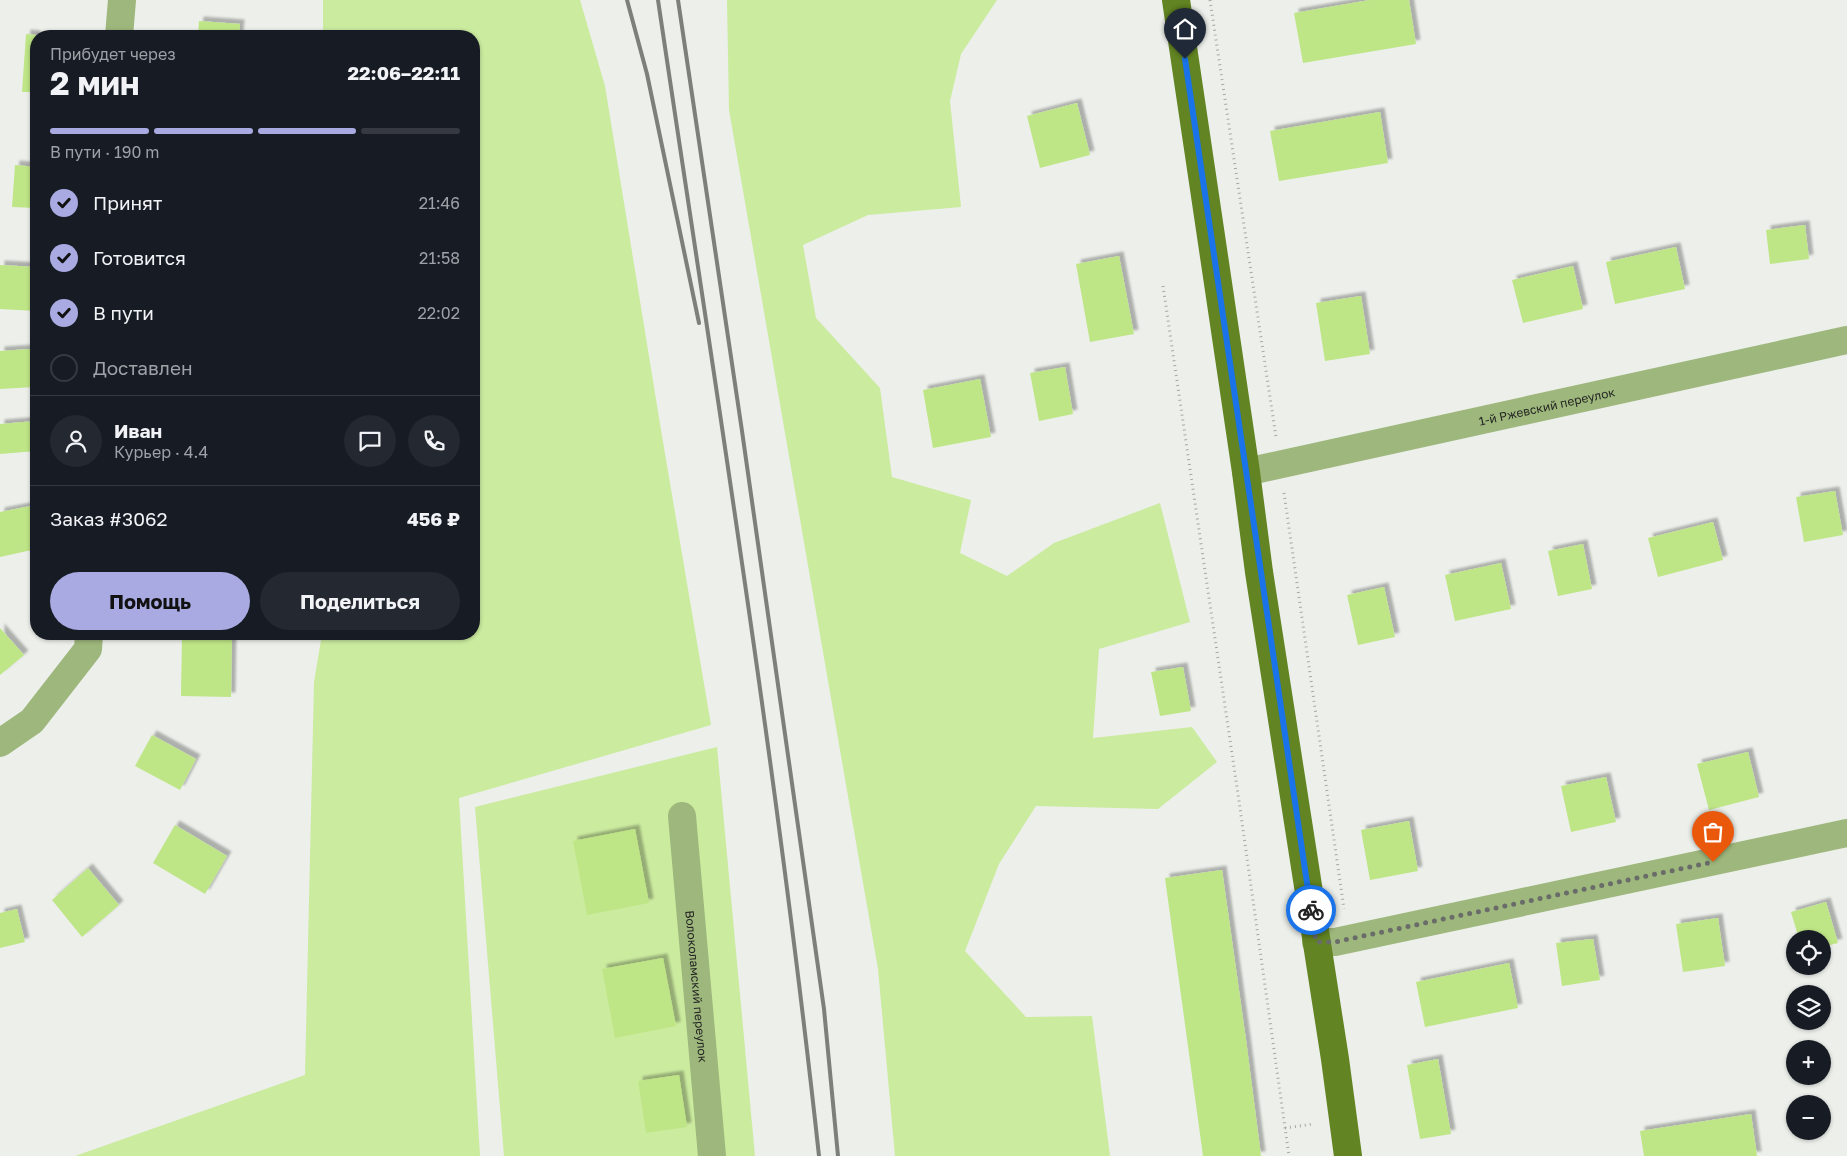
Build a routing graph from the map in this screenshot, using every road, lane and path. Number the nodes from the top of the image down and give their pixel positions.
1 (122, 0) edge
2 (1176, 0) edge
3 (1210, 0) edge
4 (120, 30) edge
5 (1163, 286) dead end
6 (1847, 340) edge
7 (1280, 463) junction
8 (1246, 472) junction
9 (89, 640) edge
10 (0, 743) edge
11 (682, 816) dead end
12 (1847, 833) edge
13 (1349, 939) junction
14 (1316, 942) junction
15 (712, 1156) edge
16 (1289, 1156) edge
17 (1348, 1156) edge

1 - 4 street
2 - 8 main road
3 - 7 path
5 - 16 path
6 - 7 street, 1-й Ржевский переулок
7 - 8 street, 1-й Ржевский переулок
7 - 13 path
8 - 14 main road
9 - 10 street
11 - 15 street, Волоколамский переулок
12 - 13 street
13 - 14 street
14 - 17 main road

